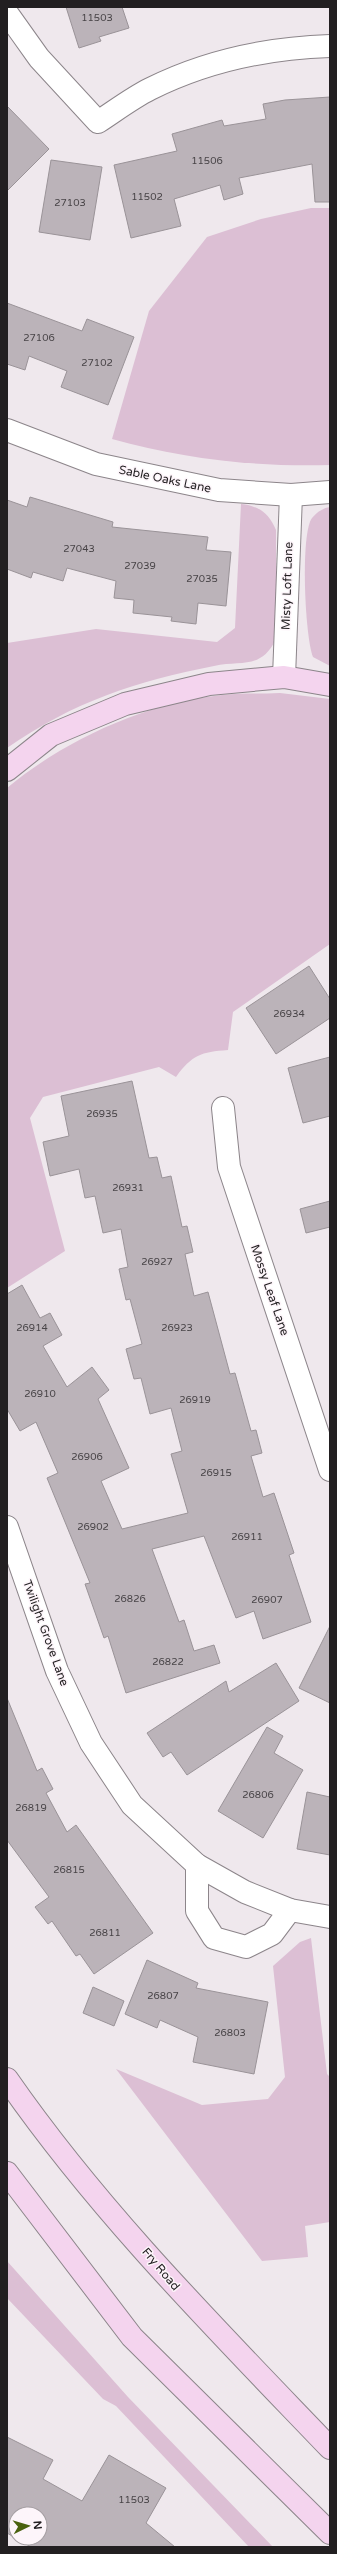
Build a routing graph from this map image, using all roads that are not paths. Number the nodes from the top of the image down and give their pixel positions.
1 (7, 12) edge
2 (330, 46) edge
3 (7, 430) edge
4 (330, 492) edge
5 (291, 495) junction
6 (284, 677) junction
7 (330, 685) edge
8 (7, 770) edge
9 (224, 1108) dead end
10 (330, 1470) edge
11 (7, 1527) edge
12 (197, 1865) junction
13 (290, 1910) junction
14 (330, 1917) edge
15 (7, 2079) edge
16 (7, 2173) edge
17 (330, 2448) edge
18 (330, 2532) edge

1 - 2 street
3 - 5 street, Sable Oaks Lane
4 - 5 street, Sable Oaks Lane
5 - 6 street, Misty Loft Lane
6 - 7 main road
6 - 8 main road
9 - 10 street, Mossy Leaf Lane
11 - 12 street, Twilight Grove Lane
12 - 13 street, Twilight Grove Lane
12 - 13 street
13 - 14 street, Twilight Grove Lane
15 - 17 main road, Fry Road
16 - 18 main road

